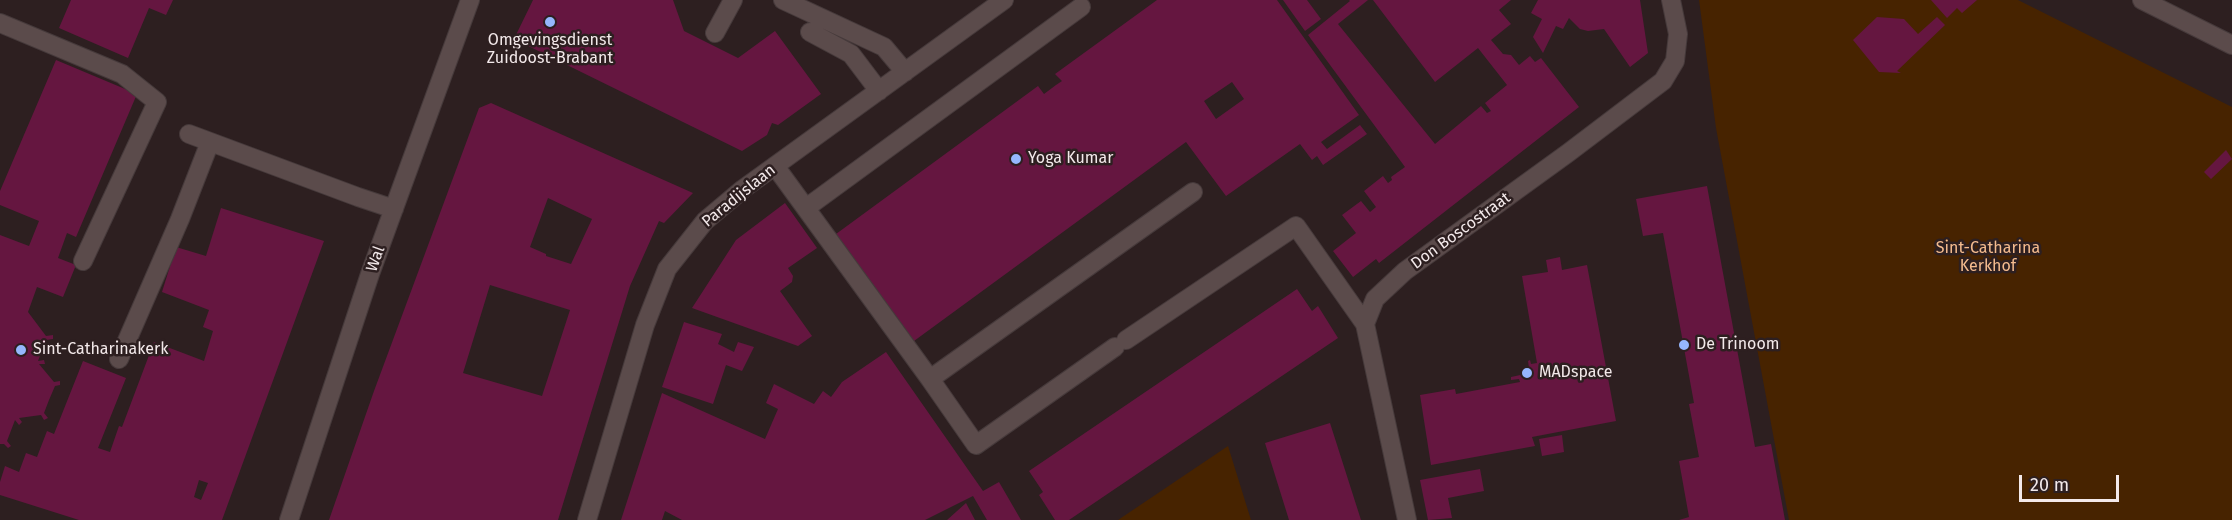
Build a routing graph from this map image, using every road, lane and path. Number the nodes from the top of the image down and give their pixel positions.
1 (470, 0) edge
2 (733, 0) edge
3 (783, 0) edge
4 (1004, 0) edge
5 (1671, 0) edge
6 (2142, 0) edge
7 (1082, 7) dead end
8 (0, 24) edge
9 (810, 32) dead end
10 (715, 33) dead end
11 (2232, 45) edge
12 (905, 72) junction
13 (879, 91) junction
14 (189, 134) dead end
15 (210, 142) junction
16 (776, 166) junction
17 (1193, 192) dead end
18 (806, 208) junction
19 (394, 209) junction
20 (83, 261) dead end
21 (1365, 324) junction
22 (120, 359) dead end
23 (930, 379) junction
24 (289, 520) edge
25 (587, 520) edge
26 (1407, 520) edge

1 - 19 street, Wal
2 - 10 street
3 - 12 street
4 - 12 street, Paradijslaan
5 - 21 street, Don Boscostraat
6 - 11 street
7 - 18 street
8 - 20 street
9 - 13 street
12 - 13 street, Paradijslaan
13 - 16 street, Paradijslaan
14 - 15 street
15 - 19 street
15 - 22 street
16 - 18 street
16 - 25 street, Paradijslaan
17 - 23 street
18 - 23 street
19 - 24 street, Wal
21 - 23 street
21 - 26 street

